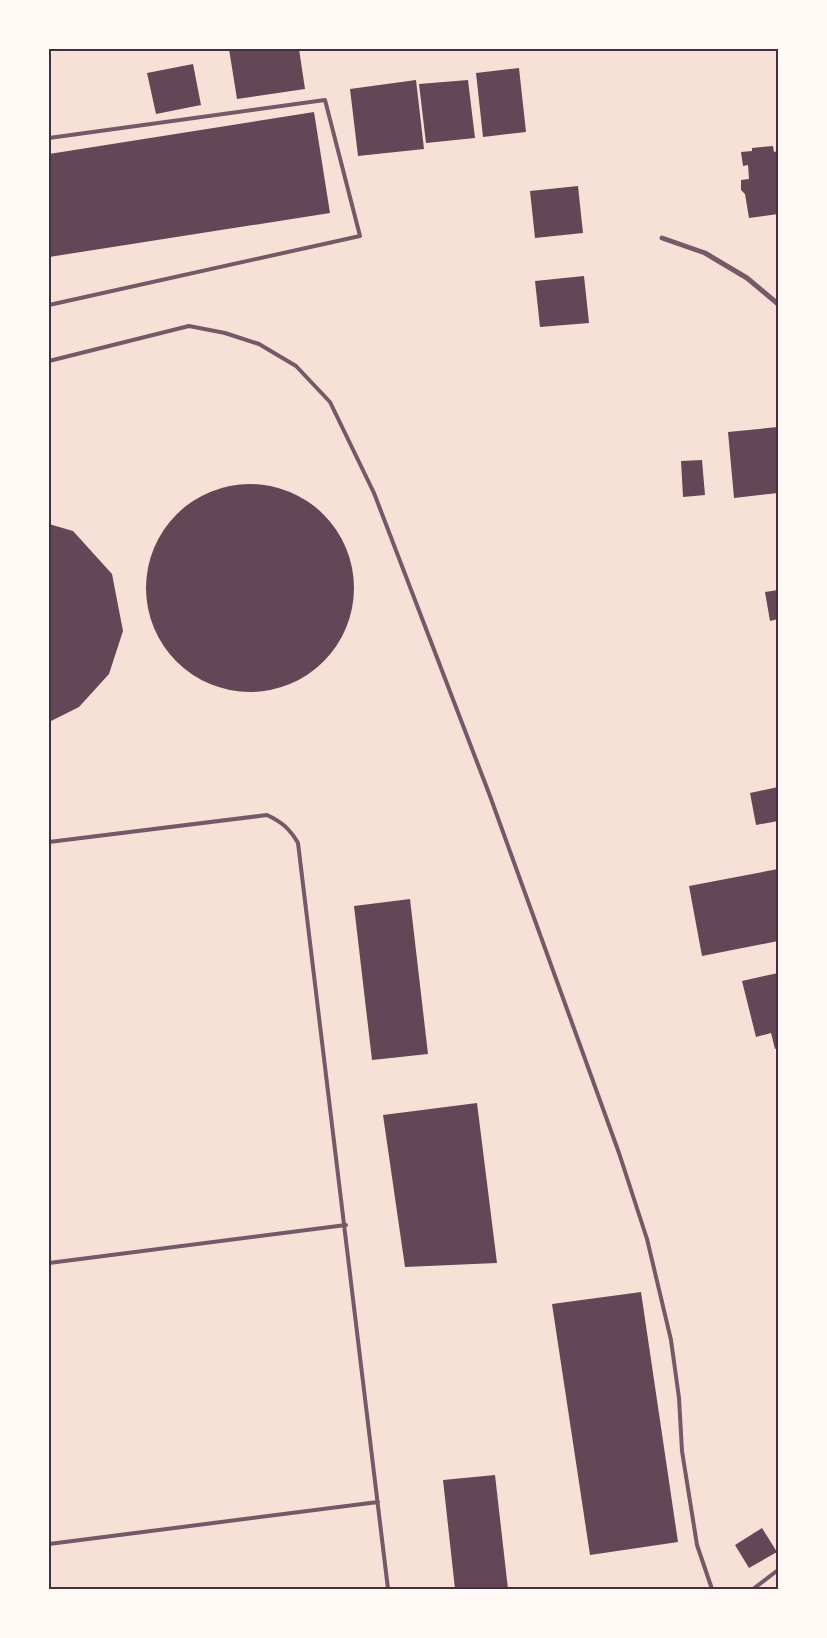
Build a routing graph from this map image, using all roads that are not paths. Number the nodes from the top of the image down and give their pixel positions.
1 (49, 138) edge
2 (662, 238) dead end
3 (778, 304) edge
4 (49, 305) edge
5 (49, 361) edge
6 (49, 842) edge
7 (346, 1225) junction
8 (49, 1263) edge
9 (378, 1502) junction
10 (49, 1544) edge
11 (778, 1570) edge
12 (388, 1589) edge
13 (712, 1589) edge
14 (753, 1589) edge

1 - 4 lane
2 - 3 street
5 - 13 lane
6 - 7 lane
7 - 8 lane
7 - 9 lane
9 - 10 lane
9 - 12 lane
11 - 14 lane

